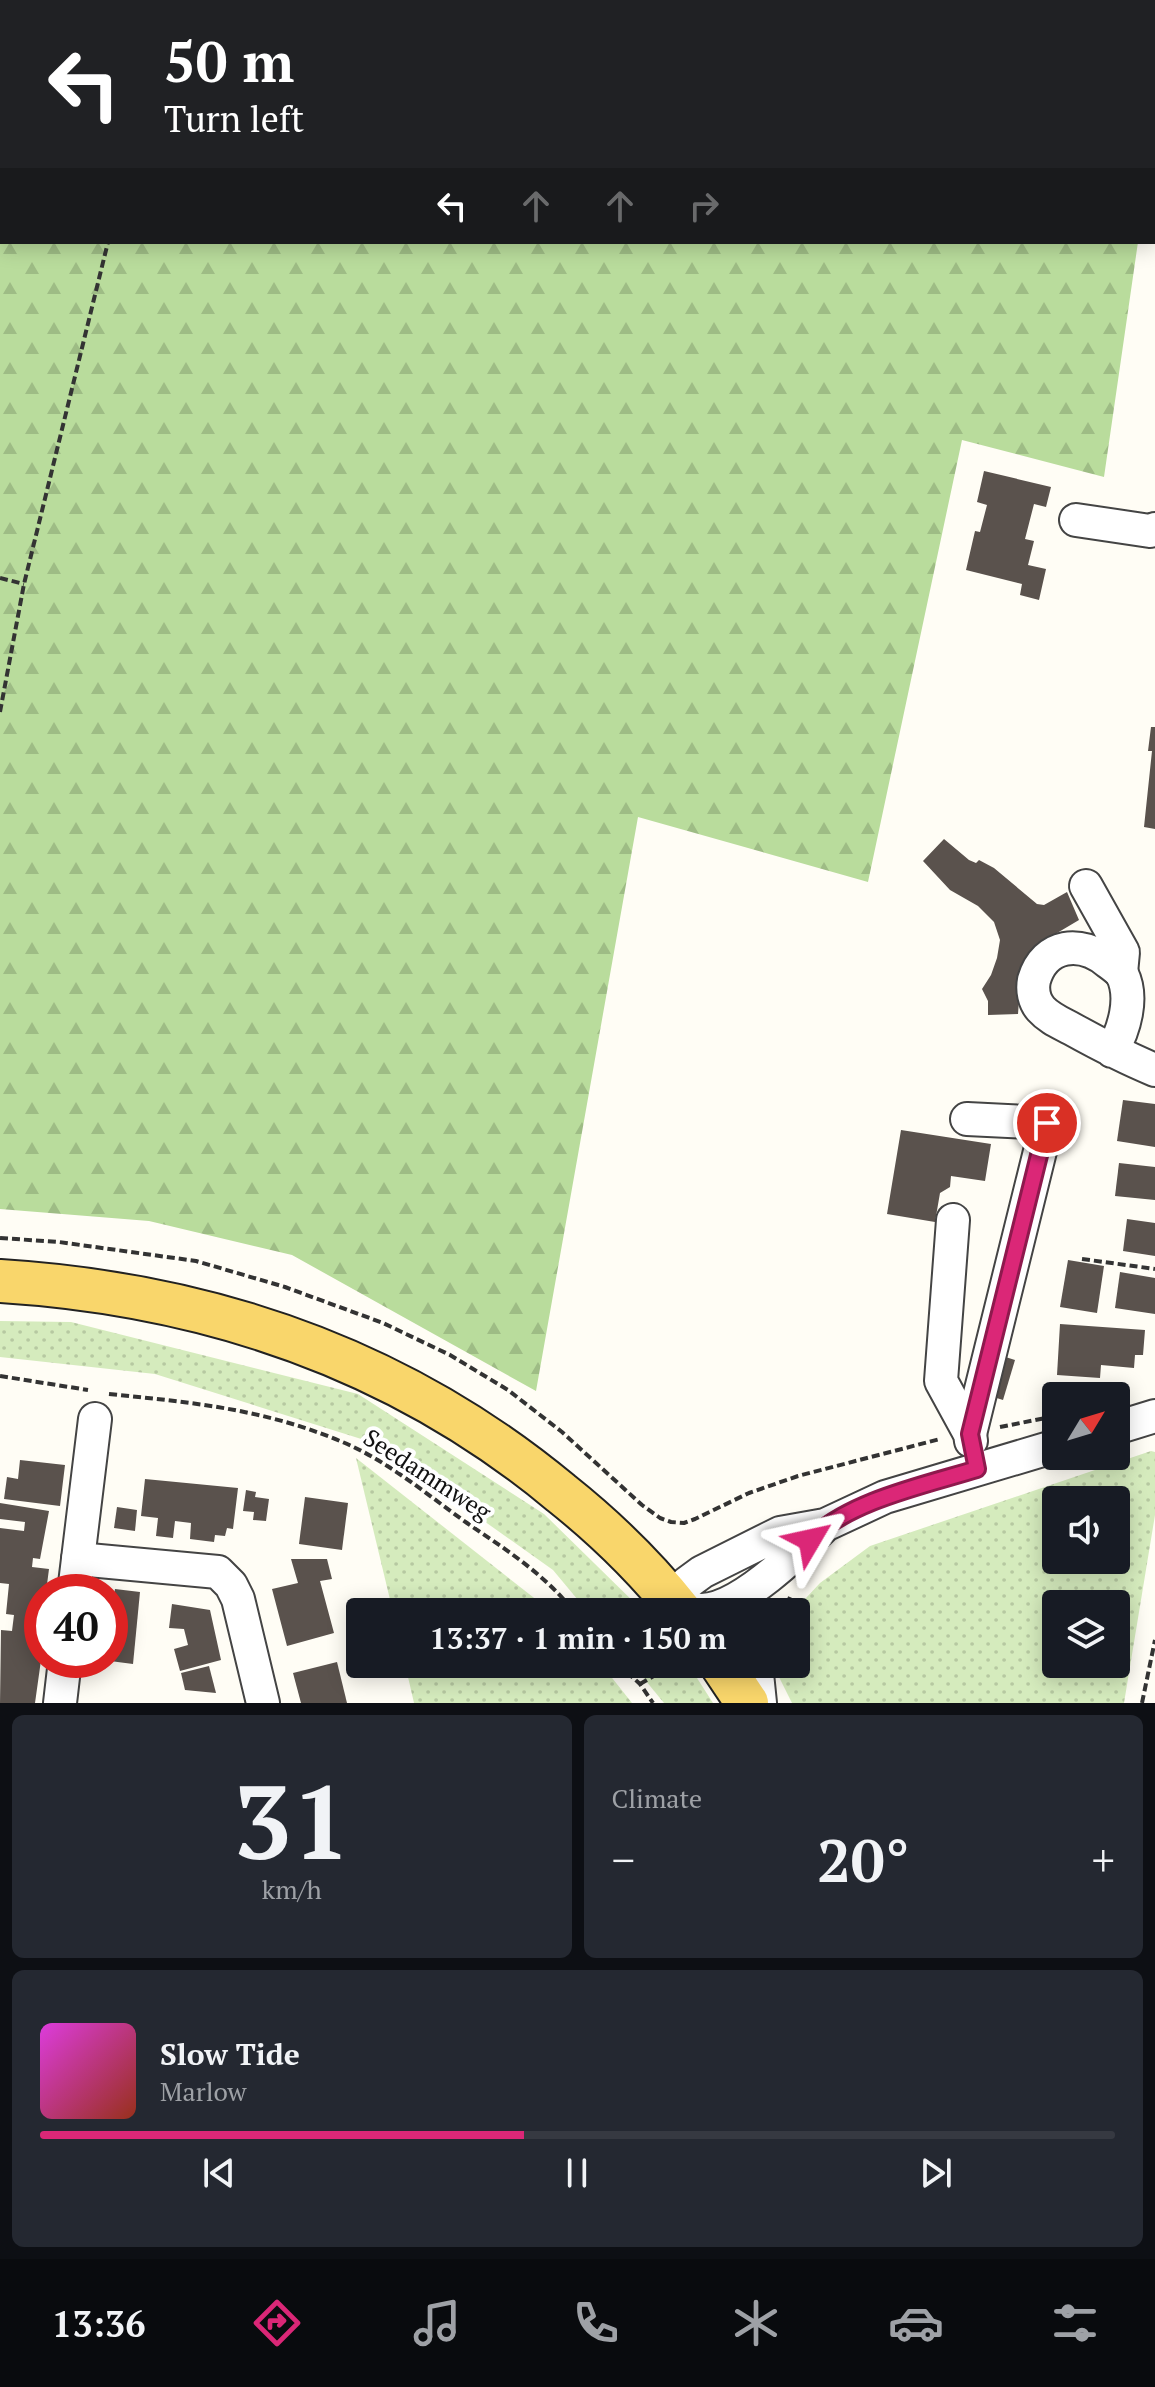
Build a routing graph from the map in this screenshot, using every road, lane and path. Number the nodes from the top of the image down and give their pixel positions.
1 (108, 244) edge
2 (1076, 520) dead end
3 (1155, 529) edge
4 (0, 578) edge
5 (24, 584) junction
6 (0, 712) edge
7 (1086, 886) dead end
8 (1121, 973) junction
9 (1112, 1051) junction
10 (1155, 1070) edge
11 (967, 1119) dead end
12 (953, 1220) dead end
13 (0, 1238) edge
14 (1082, 1259) dead end
15 (1155, 1269) edge
16 (0, 1281) edge
17 (0, 1376) edge
18 (1155, 1416) edge
19 (95, 1419) dead end
20 (1042, 1419) edge
21 (1130, 1424) edge
22 (970, 1434) junction
23 (1042, 1459) edge
24 (977, 1469) junction
25 (825, 1525) junction
26 (78, 1559) junction
27 (76, 1574) edge
28 (792, 1592) dead end
29 (561, 1598) edge
30 (669, 1598) edge
31 (681, 1598) edge
32 (756, 1598) edge
33 (790, 1598) edge
34 (1155, 1640) edge
35 (63, 1678) edge
36 (633, 1678) edge
37 (650, 1678) edge
38 (730, 1678) edge
39 (757, 1678) edge
40 (640, 1684) junction
41 (60, 1703) edge
42 (263, 1703) edge
43 (653, 1703) edge
44 (747, 1703) edge
45 (760, 1703) edge
46 (1142, 1703) edge

1 - 5 path
2 - 3 street
4 - 5 path
5 - 6 path
7 - 8 street
8 - 9 street
8 - 9 street
9 - 10 street
11 - 22 street
12 - 22 street
13 - 22 path
14 - 15 path
16 - 30 main road
17 - 29 path, Seedammweg
18 - 21 street
19 - 26 street
20 - 22 path
22 - 24 street
23 - 24 street
24 - 25 street
25 - 31 street
25 - 32 street
26 - 27 street
26 - 42 street
28 - 33 path
34 - 46 path
35 - 41 street
36 - 40 path
37 - 40 path
38 - 44 main road
39 - 45 street
40 - 43 path

